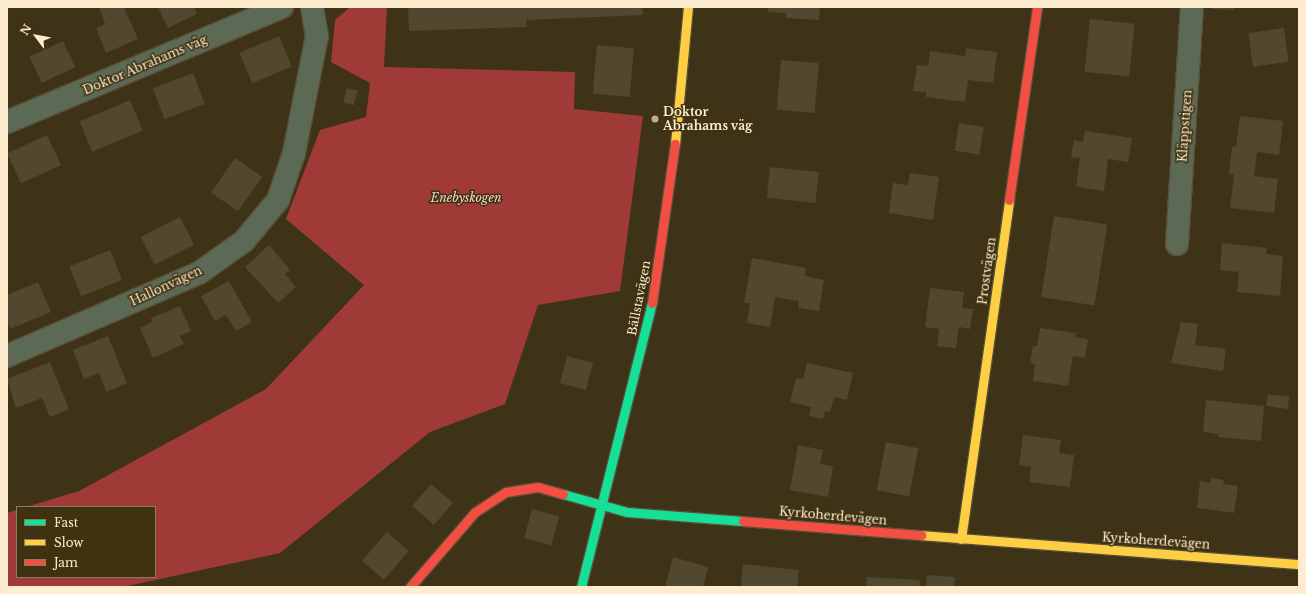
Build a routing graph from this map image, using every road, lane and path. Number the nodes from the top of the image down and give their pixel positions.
1 (282, 7) edge
2 (312, 7) edge
3 (688, 7) edge
4 (1037, 7) edge
5 (1192, 7) edge
6 (7, 122) edge
7 (1178, 244) dead end
8 (7, 356) edge
9 (602, 506) junction
10 (960, 539) junction
11 (1299, 564) edge
12 (410, 587) edge
13 (581, 587) edge

1 - 6 street, Doktor Abrahams väg
2 - 8 street, Hallonvägen
3 - 9 street, Bällstavägen
4 - 10 street, Prostvägen
5 - 7 street, Kläppstigen
9 - 10 street, Kyrkoherdevägen
9 - 12 street, Kyrkoherdevägen
9 - 13 street, Bällstavägen
10 - 11 street, Kyrkoherdevägen

